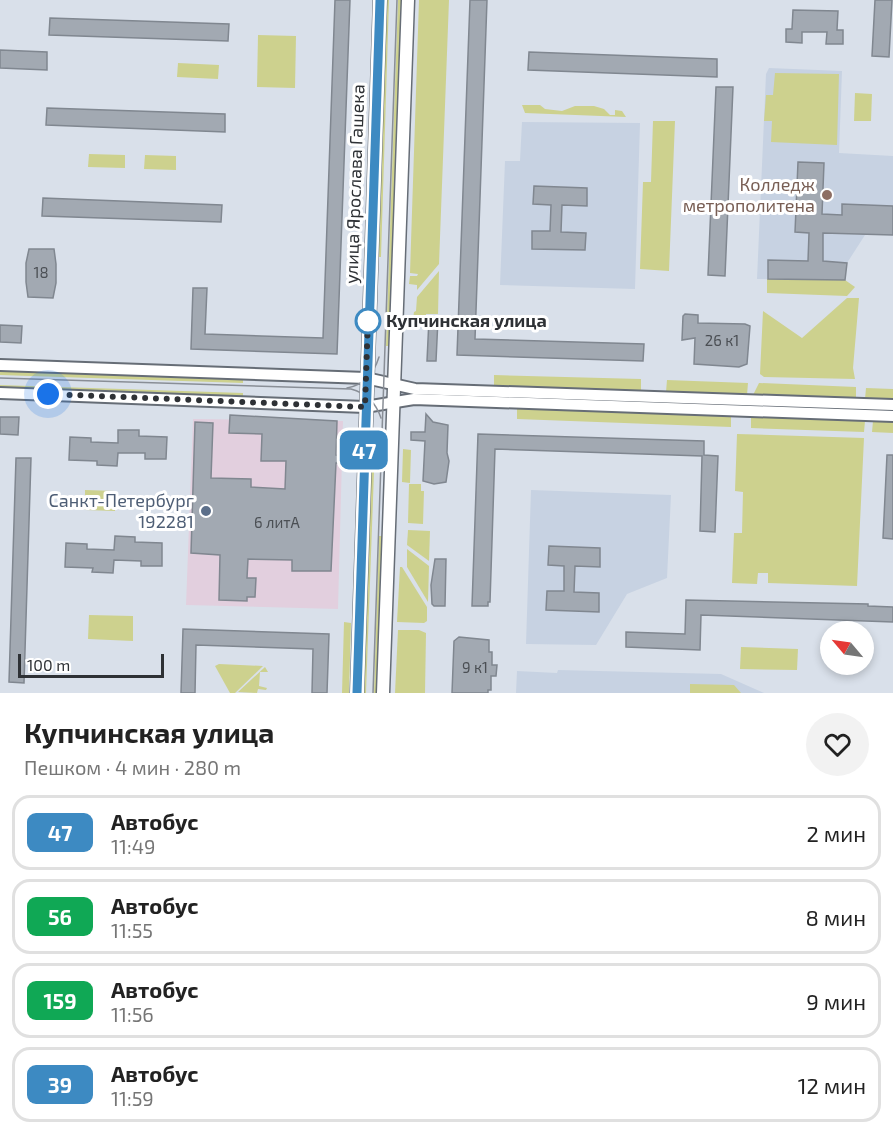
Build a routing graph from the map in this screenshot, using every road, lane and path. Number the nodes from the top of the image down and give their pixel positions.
1 (380, 0) edge
2 (408, 0) edge
3 (0, 365) edge
4 (366, 378) junction
5 (394, 384) junction
6 (0, 393) edge
7 (394, 403) junction
8 (893, 405) edge
9 (365, 407) junction
10 (893, 416) edge
11 (357, 693) edge
12 (383, 693) edge

1 - 4 street, улица Ярослава Гашека
2 - 5 street
3 - 4 street
4 - 5 street
4 - 9 street, улица Ярослава Гашека
5 - 7 street
5 - 8 street
6 - 9 street
7 - 9 street
7 - 10 street
7 - 12 street
9 - 11 street, улица Ярослава Гашека

